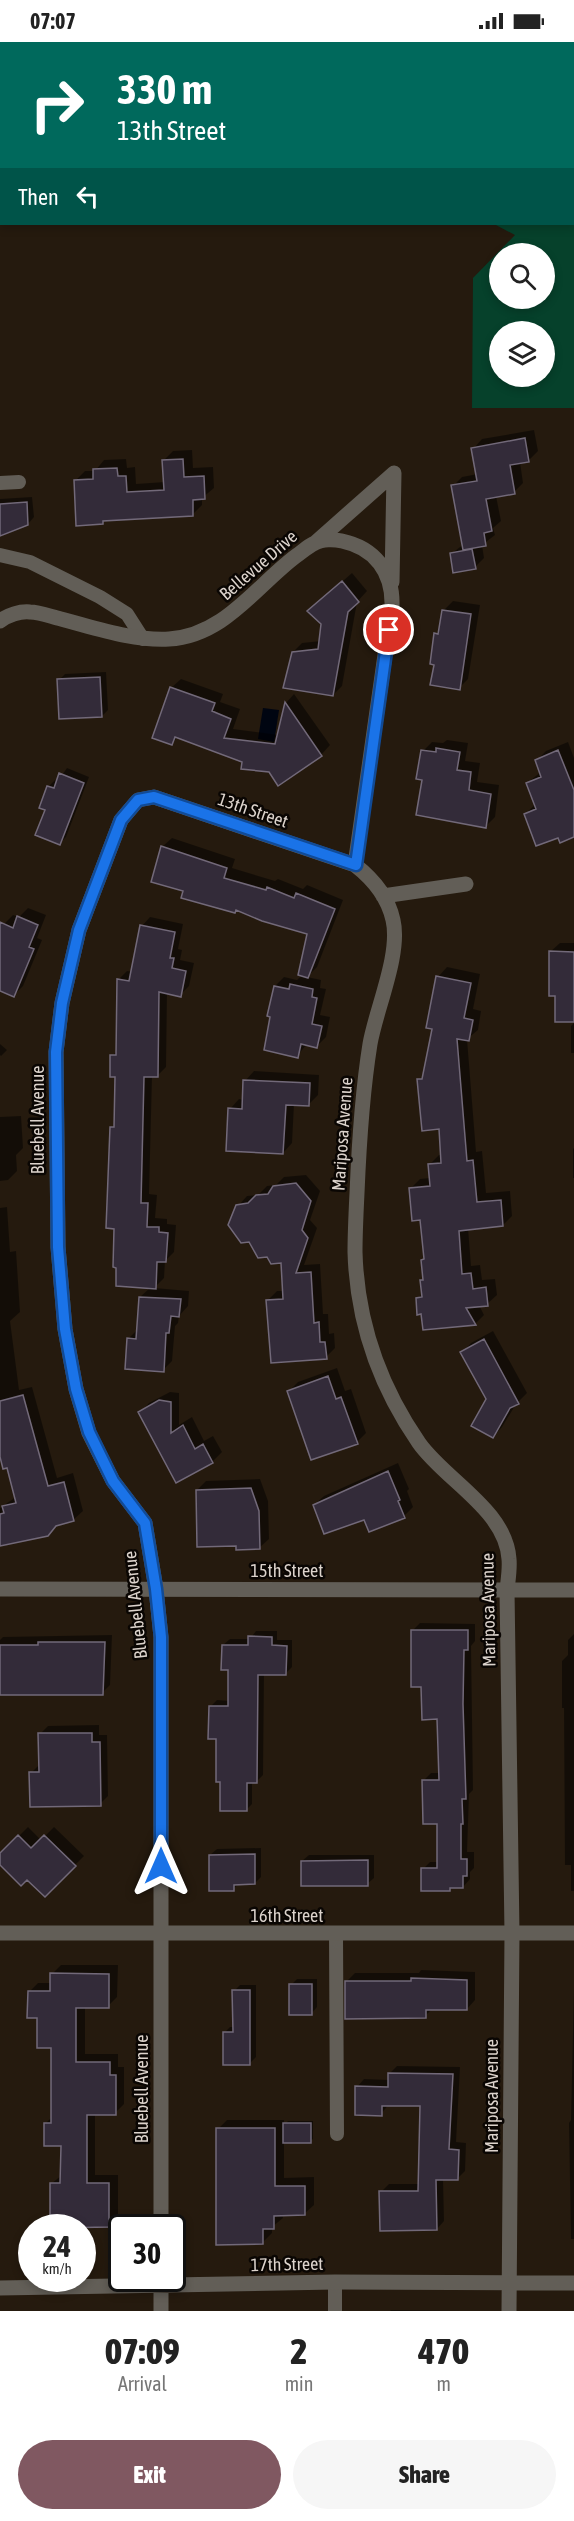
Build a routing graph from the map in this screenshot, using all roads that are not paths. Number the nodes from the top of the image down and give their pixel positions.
1 (19, 482) dead end
2 (0, 483) edge
3 (316, 542) junction
4 (0, 555) edge
5 (392, 591) junction
6 (0, 621) edge
7 (143, 639) junction
8 (138, 800) joint
9 (356, 865) junction
10 (466, 884) dead end
11 (383, 896) junction
12 (0, 1589) edge
13 (156, 1589) junction
14 (507, 1590) junction
15 (574, 1590) edge
16 (0, 1933) edge
17 (512, 1933) junction
18 (574, 1933) edge
19 (161, 1934) junction
20 (336, 1934) junction
21 (337, 2134) dead end
22 (161, 2214) edge
23 (186, 2282) edge
24 (335, 2282) junction
25 (509, 2283) junction
26 (574, 2283) edge
27 (108, 2284) edge
28 (0, 2288) edge
29 (161, 2292) edge
30 (161, 2311) edge
31 (335, 2311) edge
32 (509, 2311) edge

1 - 2 lane
3 - 5 street, Bellevue Drive
3 - 5 street
3 - 7 street, Bellevue Drive
4 - 7 lane
5 - 9 street
6 - 7 street, Bellevue Drive
8 - 9 street, 13th Street
8 - 13 street, Bluebell Avenue
9 - 11 street, Mariposa Avenue
10 - 11 street
11 - 14 street, Mariposa Avenue
12 - 13 street, 15th Street
13 - 14 street, 15th Street
13 - 19 street, Bluebell Avenue
14 - 15 street, 15th Street
14 - 17 street, Mariposa Avenue
16 - 19 street, 16th Street
17 - 18 street, 16th Street
17 - 20 street, 16th Street
17 - 25 street, Mariposa Avenue
19 - 20 street, 16th Street
19 - 22 street, Bluebell Avenue
20 - 21 lane
23 - 24 street, 17th Street
24 - 25 street, 17th Street
24 - 31 lane
25 - 26 street, 17th Street
25 - 32 street, Mariposa Avenue
27 - 28 street, 17th Street
29 - 30 street

